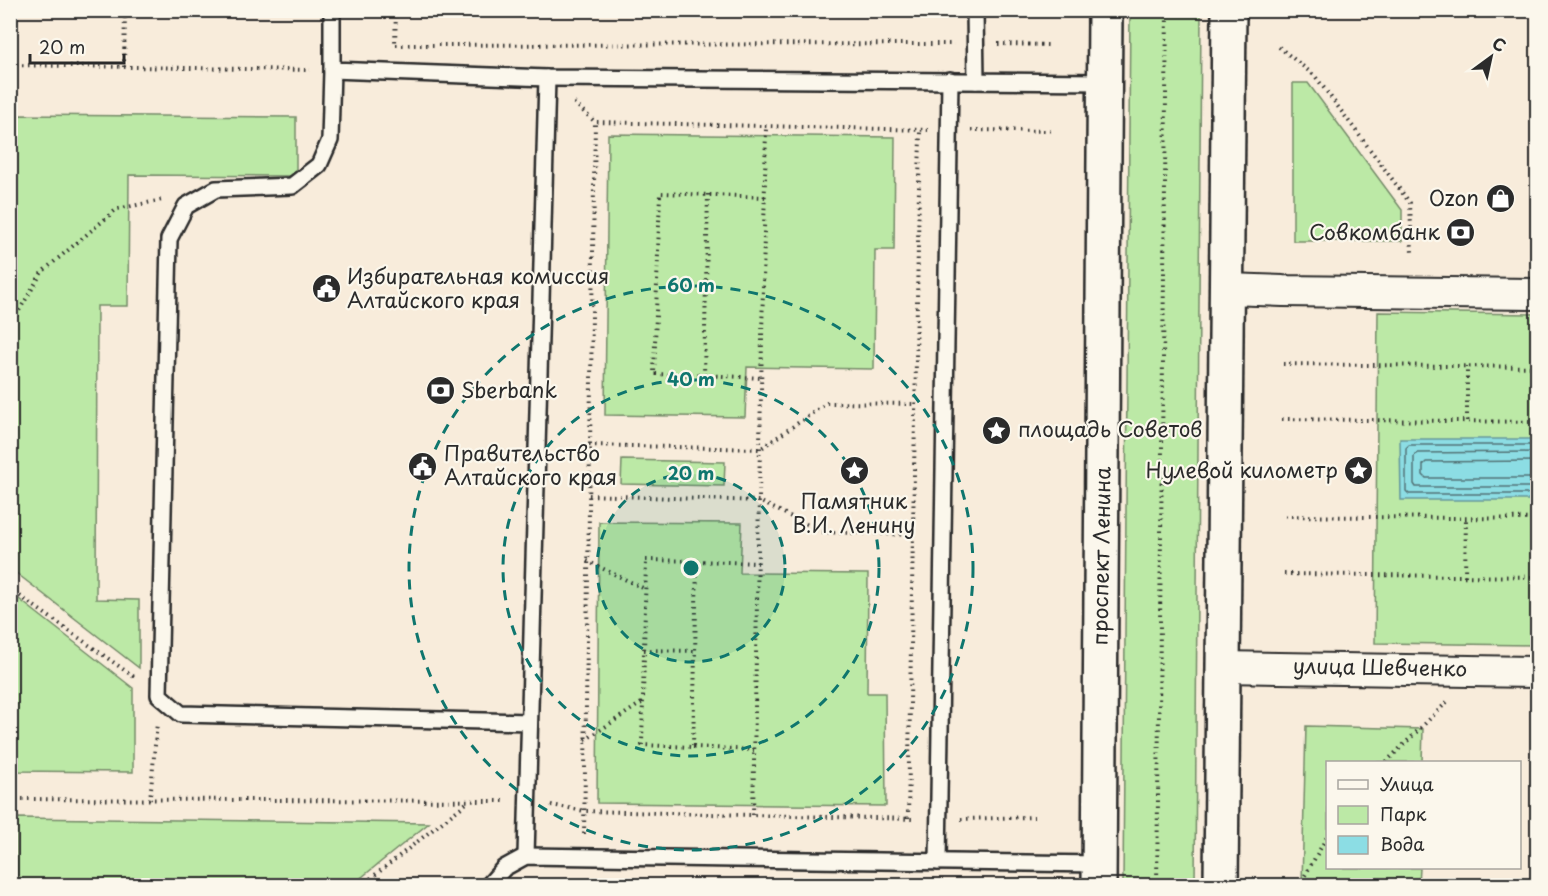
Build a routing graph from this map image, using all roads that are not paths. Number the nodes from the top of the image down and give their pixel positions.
1 (332, 10) edge
2 (975, 10) edge
3 (1106, 10) edge
4 (1229, 10) edge
5 (332, 70) junction
6 (547, 78) junction
7 (950, 81) junction
8 (976, 81) junction
9 (1106, 82) junction
10 (1227, 289) junction
11 (1538, 294) edge
12 (1223, 667) junction
13 (1538, 672) edge
14 (530, 722) junction
15 (526, 856) junction
16 (938, 862) junction
17 (1099, 875) edge
18 (488, 885) edge
19 (1221, 885) edge

1 - 5 lane
2 - 8 lane
3 - 9 main road, проспект Ленина
4 - 10 main road
5 - 6 lane
5 - 14 lane
6 - 7 lane
6 - 14 lane
7 - 8 lane
7 - 16 lane
8 - 9 lane
9 - 17 main road, проспект Ленина
10 - 11 street
10 - 12 main road
12 - 13 street, улица Шевченко
12 - 19 main road
14 - 15 lane
15 - 16 lane
15 - 18 lane
16 - 17 lane

